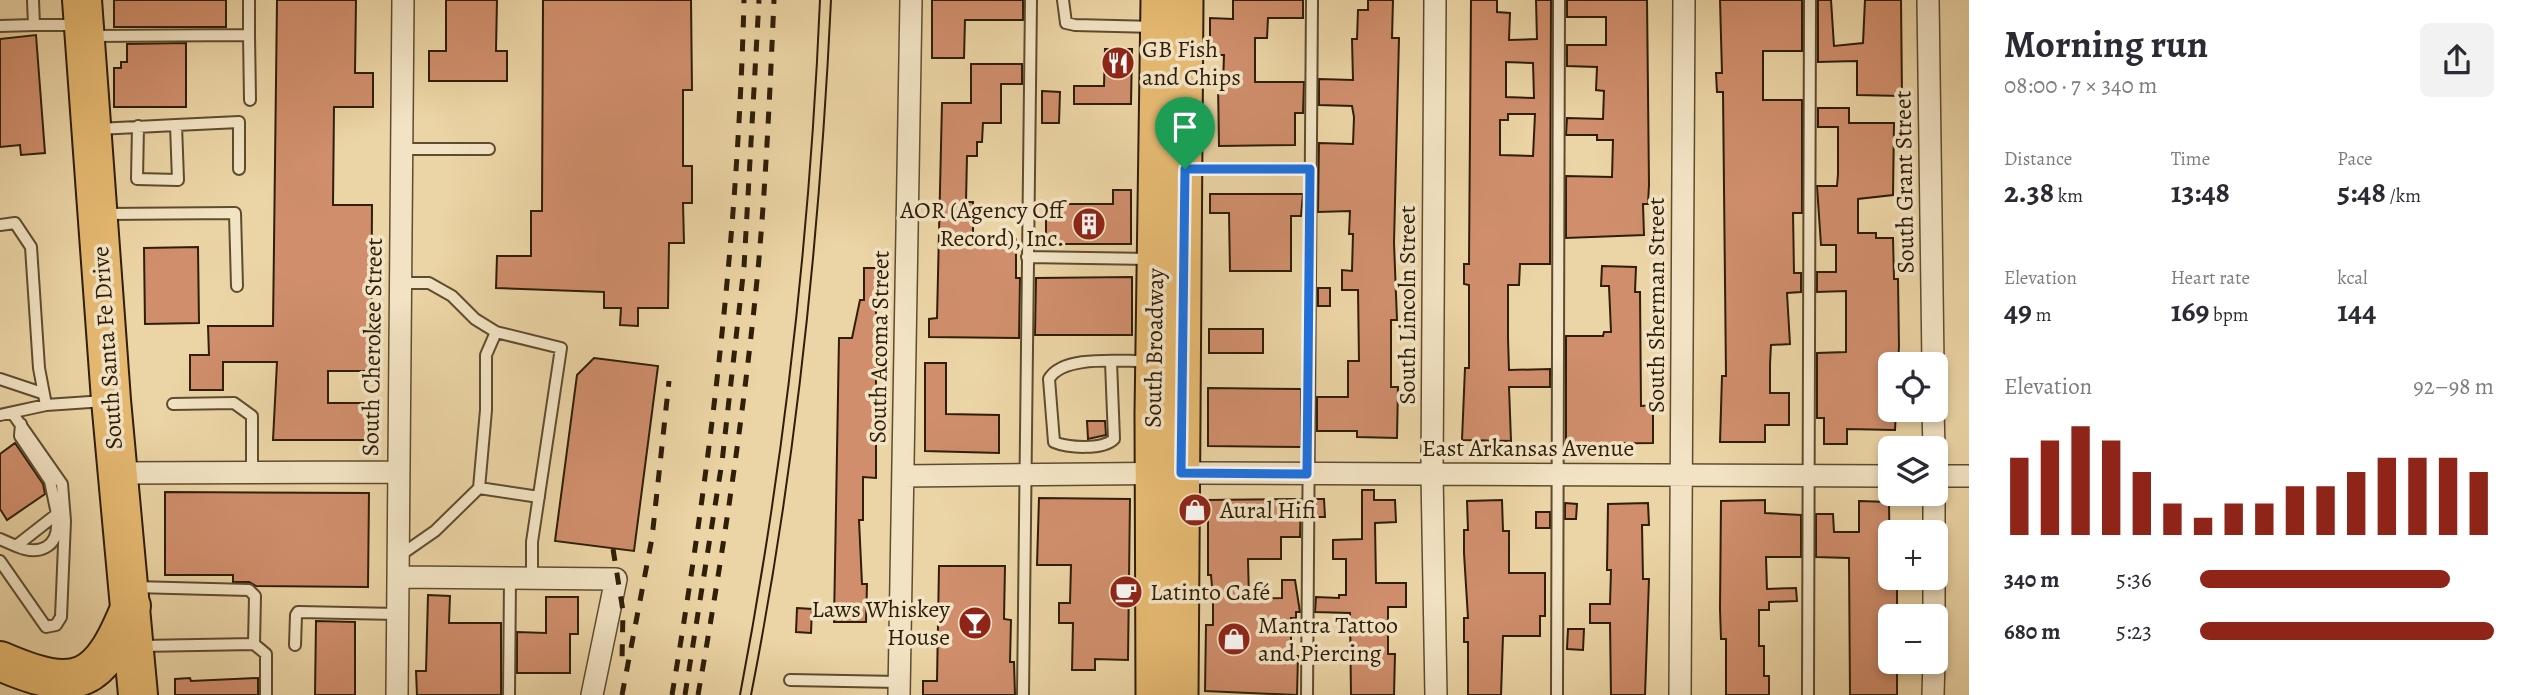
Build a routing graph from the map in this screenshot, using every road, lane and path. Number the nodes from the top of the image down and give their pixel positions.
1 (33, 0) edge
2 (249, 0) edge
3 (403, 0) edge
4 (911, 0) edge
5 (1031, 0) edge
6 (1063, 0) edge
7 (1186, 0) edge
8 (1311, 0) edge
9 (1435, 0) edge
10 (1559, 0) edge
11 (1684, 0) edge
12 (1810, 0) edge
13 (1928, 0) edge
14 (1158, 13) edge
15 (89, 24) edge
16 (34, 25) junction
17 (0, 26) edge
18 (249, 34) junction
19 (250, 100) dead end
20 (176, 125) junction
21 (138, 126) junction
22 (91, 130) junction
23 (401, 149) junction
24 (489, 149) dead end
25 (239, 169) dead end
26 (1185, 169) junction
27 (1310, 169) junction
28 (97, 214) junction
29 (0, 225) edge
30 (1027, 257) junction
31 (1157, 259) junction
32 (399, 283) junction
33 (237, 286) dead end
34 (496, 332) junction
35 (1933, 352) edge
36 (1155, 361) junction
37 (1111, 362) junction
38 (0, 379) edge
39 (42, 393) junction
40 (111, 400) junction
41 (173, 404) dead end
42 (46, 405) junction
43 (13, 414) junction
44 (0, 415) edge
45 (21, 424) junction
46 (397, 472) junction
47 (117, 473) junction
48 (252, 473) junction
49 (1166, 473) junction
50 (1307, 474) junction
51 (1432, 474) junction
52 (1023, 475) junction
53 (1558, 475) junction
54 (1682, 475) junction
55 (903, 476) junction
56 (1807, 476) junction
57 (1878, 476) edge
58 (1948, 476) edge
59 (1969, 476) edge
60 (479, 488) junction
61 (539, 497) junction
62 (57, 514) junction
63 (0, 540) edge
64 (16, 545) junction
65 (0, 561) edge
66 (398, 567) junction
67 (521, 578) junction
68 (130, 596) junction
69 (398, 614) junction
70 (254, 644) junction
71 (295, 645) dead end
72 (135, 646) junction
73 (0, 661) edge
74 (1934, 674) edge
75 (0, 680) edge
76 (790, 680) dead end
77 (899, 688) edge
78 (10, 695) edge
79 (138, 695) edge
80 (266, 695) edge
81 (397, 695) edge
82 (509, 695) edge
83 (592, 695) edge
84 (1023, 695) edge
85 (1153, 695) edge
86 (1181, 695) edge
87 (1307, 695) edge
88 (1436, 695) edge
89 (1557, 695) edge
90 (1680, 695) edge
91 (1808, 695) edge
92 (1933, 695) edge

1 - 16 lane
2 - 18 lane
3 - 23 street, South Cherokee Street
4 - 55 street, South Acoma Street
5 - 30 lane
6 - 14 lane
7 - 26 main road, South Broadway
8 - 27 lane
9 - 51 street, South Lincoln Street
10 - 53 lane
11 - 54 street, South Sherman Street
12 - 56 lane
13 - 35 street, South Grant Street
14 - 31 main road, South Broadway
15 - 16 lane
15 - 18 lane
15 - 22 highway, South Santa Fe Drive
16 - 17 lane
18 - 19 lane
20 - 21 lane
20 - 21 lane
20 - 25 lane
21 - 22 lane
22 - 28 highway, South Santa Fe Drive
23 - 24 lane
23 - 32 street, South Cherokee Street
26 - 27 lane
26 - 49 main road, South Broadway
27 - 50 lane
28 - 33 lane
28 - 40 highway, South Santa Fe Drive
29 - 39 lane
30 - 31 lane
30 - 52 lane
31 - 36 main road, South Broadway
32 - 34 lane
32 - 46 street, South Cherokee Street
34 - 60 lane
34 - 61 lane
36 - 37 lane
36 - 49 main road, South Broadway
37 - 37 lane
38 - 39 lane
39 - 42 lane
40 - 42 lane
40 - 47 highway, South Santa Fe Drive
41 - 48 lane
42 - 43 lane
43 - 44 lane
43 - 45 lane
45 - 62 lane
45 - 65 lane
46 - 48 street
46 - 66 street, South Cherokee Street
47 - 48 street
47 - 68 highway, South Santa Fe Drive
49 - 50 street, East Arkansas Avenue
49 - 52 street, East Arkansas Avenue
49 - 85 main road, South Broadway
49 - 86 main road, South Broadway
50 - 51 street, East Arkansas Avenue
50 - 87 lane
51 - 53 street, East Arkansas Avenue
51 - 88 street, South Lincoln Street
52 - 55 street, East Arkansas Avenue
52 - 84 lane
53 - 54 street, East Arkansas Avenue
53 - 89 lane
54 - 56 street, East Arkansas Avenue
54 - 90 street, South Sherman Street
55 - 77 street, South Acoma Street
56 - 57 street, East Arkansas Avenue
56 - 91 lane
58 - 59 street
60 - 61 lane
60 - 66 lane
61 - 67 lane
62 - 64 lane
62 - 64 lane
63 - 64 lane
66 - 67 street
66 - 69 street, South Cherokee Street
67 - 82 lane
67 - 83 street
68 - 70 lane
68 - 72 highway, South Santa Fe Drive
68 - 73 highway
69 - 71 lane
69 - 81 street, South Cherokee Street
70 - 72 lane
70 - 80 lane
72 - 79 highway, South Santa Fe Drive
74 - 92 street
75 - 78 highway
76 - 77 lane

